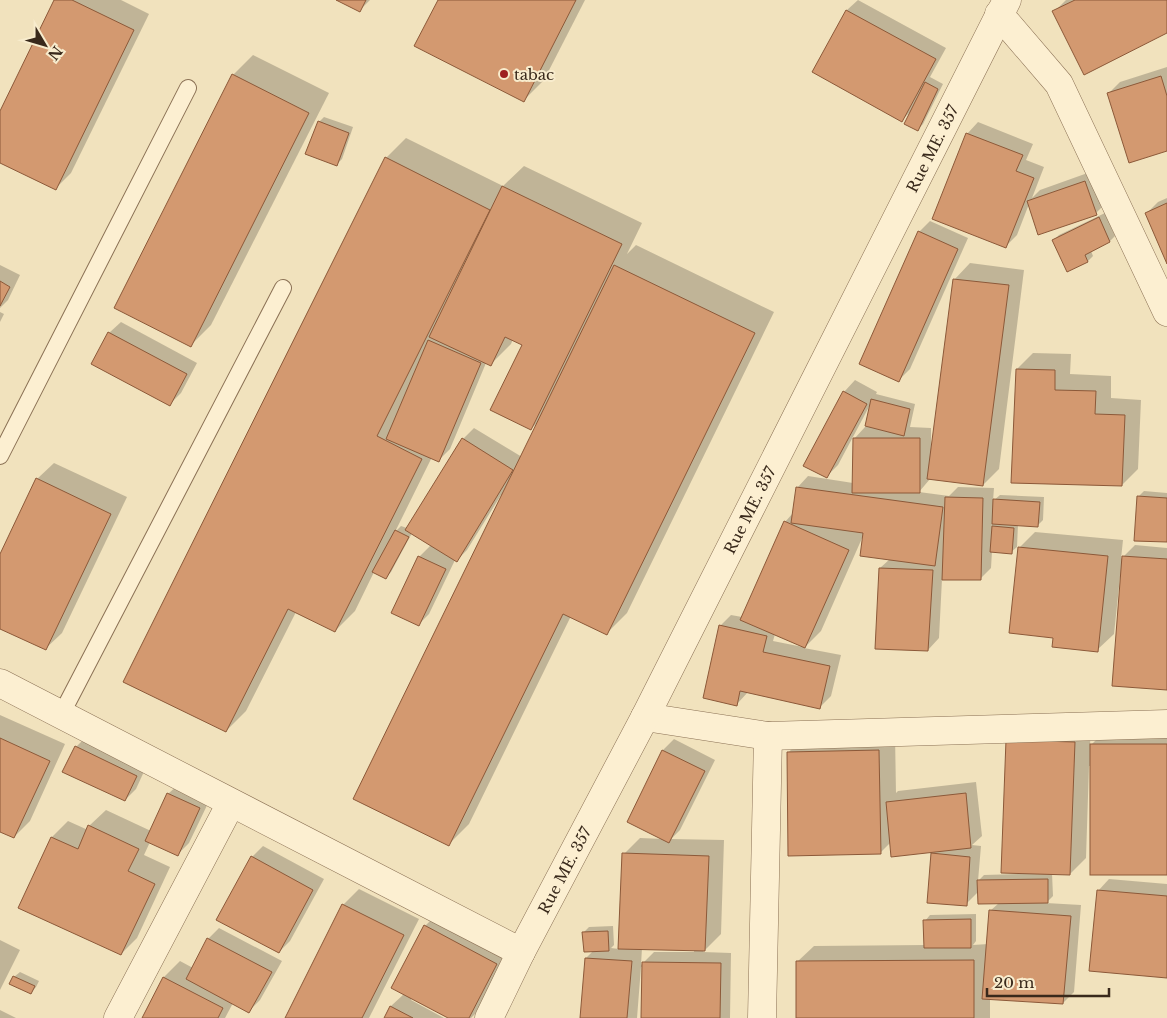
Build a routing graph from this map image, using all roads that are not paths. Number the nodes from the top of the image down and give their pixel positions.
1 (1003, 7) edge
2 (188, 88) dead end
3 (283, 288) dead end
4 (1167, 312) edge
5 (0, 456) edge
6 (0, 683) edge
7 (61, 715) junction
8 (645, 717) junction
9 (1167, 724) edge
10 (768, 736) junction
11 (231, 803) junction
12 (521, 952) junction
13 (118, 1018) edge
14 (488, 1018) edge
15 (762, 1018) edge

1 - 4 street
1 - 8 street, Rue ME. 357
2 - 5 lane
3 - 7 lane
6 - 7 street
7 - 11 street
8 - 10 street
8 - 12 street, Rue ME. 357
9 - 10 street
10 - 15 street
11 - 12 street
11 - 13 street
12 - 14 street, Rue ME. 357

